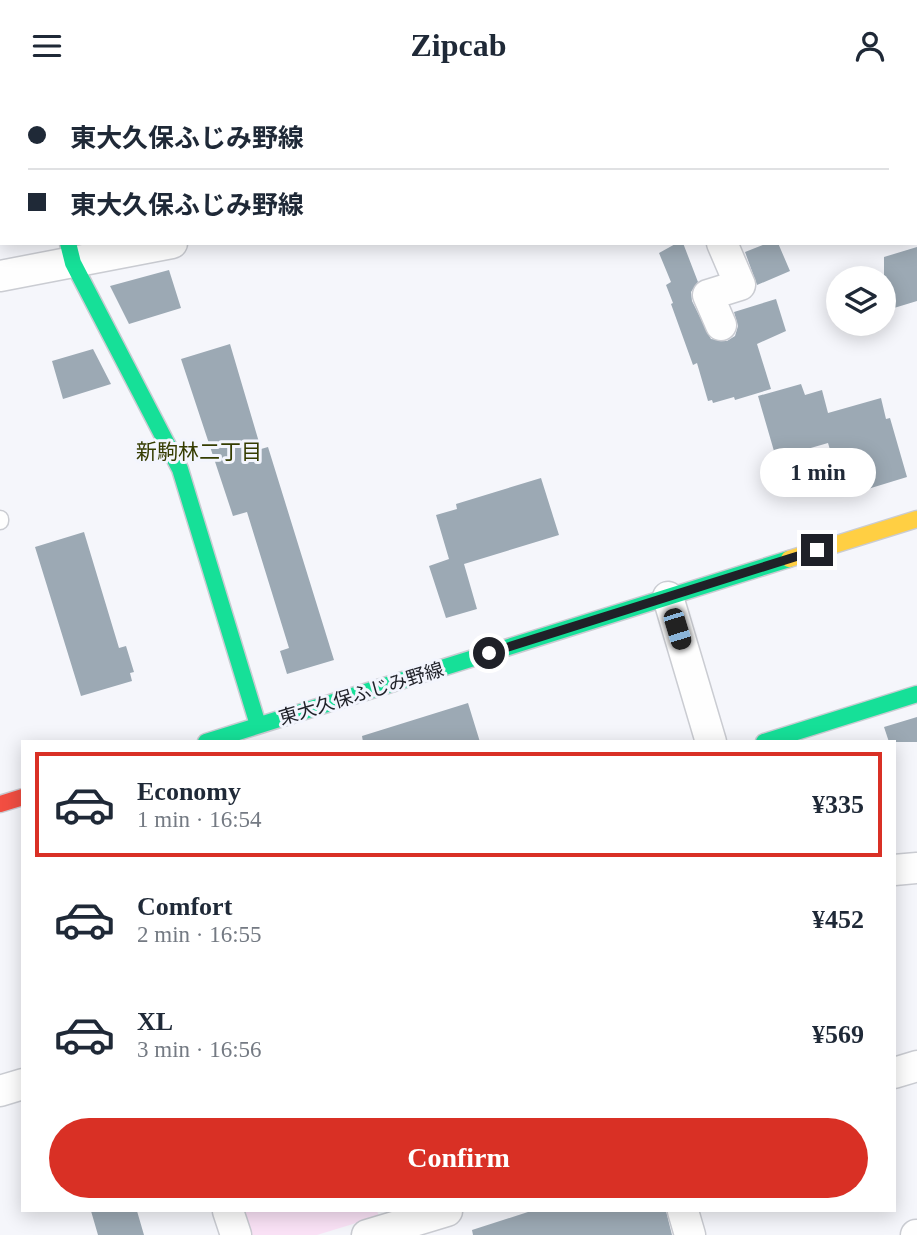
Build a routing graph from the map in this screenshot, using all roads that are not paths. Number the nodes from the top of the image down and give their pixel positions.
1 (152, 245) edge
2 (723, 245) edge
3 (71, 253) edge
4 (0, 276) edge
5 (721, 325) dead end
6 (917, 519) edge
7 (668, 597) junction
8 (917, 694) edge
9 (258, 725) junction
10 (212, 740) edge
11 (710, 740) edge
12 (770, 740) edge
13 (21, 798) edge
14 (0, 804) edge
15 (917, 868) edge
16 (896, 870) edge
17 (917, 1066) edge
18 (896, 1072) edge
19 (21, 1085) edge
20 (0, 1091) edge
21 (228, 1212) edge
22 (444, 1212) edge
23 (683, 1212) edge
24 (236, 1235) edge
25 (367, 1235) edge
26 (690, 1235) edge

1 - 3 street
2 - 5 street
3 - 4 street
3 - 9 main road
6 - 7 main road, 東大久保ふじみ野線
7 - 9 main road, 東大久保ふじみ野線
7 - 11 street
8 - 12 main road
9 - 10 main road, 東大久保ふじみ野線
13 - 14 main road
15 - 16 street
17 - 18 street
19 - 20 street
21 - 24 street
22 - 25 street
23 - 26 street

